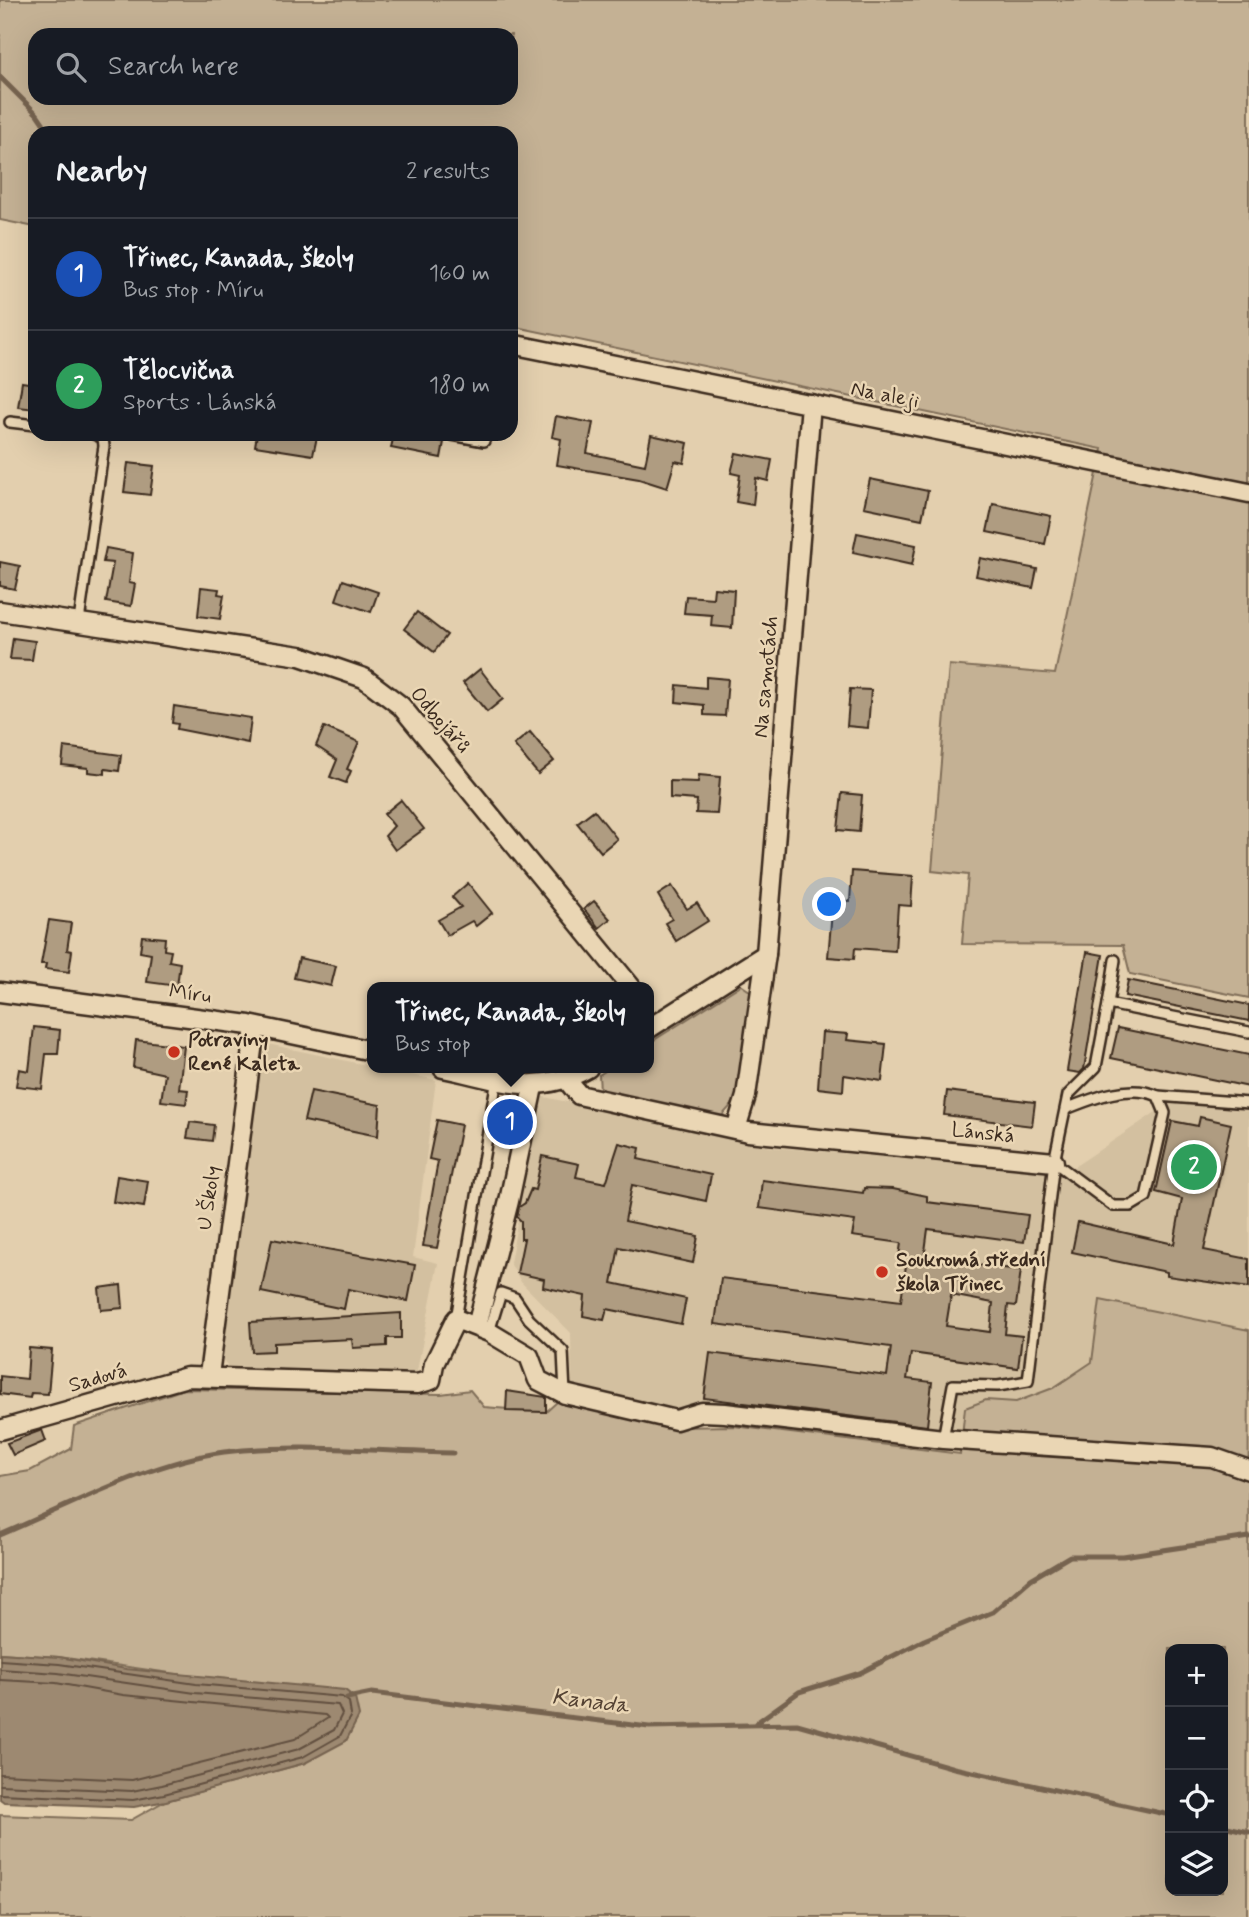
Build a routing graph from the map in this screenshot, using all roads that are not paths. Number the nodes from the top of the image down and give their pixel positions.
1 (518, 345) edge
2 (811, 404) junction
3 (10, 422) dead end
4 (28, 424) edge
5 (103, 441) edge
6 (1249, 493) edge
7 (0, 611) edge
8 (79, 621) junction
9 (766, 954) junction
10 (1115, 960) dead end
11 (627, 982) edge
12 (0, 992) edge
13 (1108, 1004) junction
14 (654, 1019) edge
15 (255, 1027) junction
16 (1249, 1032) edge
17 (367, 1050) edge
18 (468, 1073) edge
19 (579, 1073) edge
20 (497, 1079) junction
21 (567, 1080) junction
22 (533, 1087) junction
23 (1158, 1096) junction
24 (1249, 1103) edge
25 (1066, 1109) junction
26 (736, 1129) junction
27 (1054, 1163) junction
28 (456, 1319) junction
29 (483, 1329) junction
30 (209, 1376) junction
31 (565, 1394) junction
32 (0, 1430) edge
33 (943, 1439) junction
34 (1249, 1470) edge

1 - 2 street, Na aleji
2 - 6 street, Na aleji
2 - 9 street, Na samotách
3 - 4 lane
5 - 8 lane
7 - 8 street, Odbojářů
8 - 11 street, Odbojářů
9 - 14 street
9 - 26 street, Na samotách
10 - 13 lane
12 - 15 street, Míru
13 - 16 lane
13 - 25 lane
15 - 17 street, Míru
15 - 30 street, U Školy
18 - 20 street
19 - 21 street
20 - 22 street
20 - 28 lane
21 - 22 street
21 - 26 street, Lánská
22 - 29 street
23 - 24 lane
23 - 25 lane
23 - 27 lane
25 - 27 lane
26 - 27 street, Lánská
27 - 33 lane
28 - 29 street
28 - 30 street, Sadová
29 - 31 street
29 - 31 lane
30 - 32 street, Sadová
31 - 33 street
33 - 34 street

